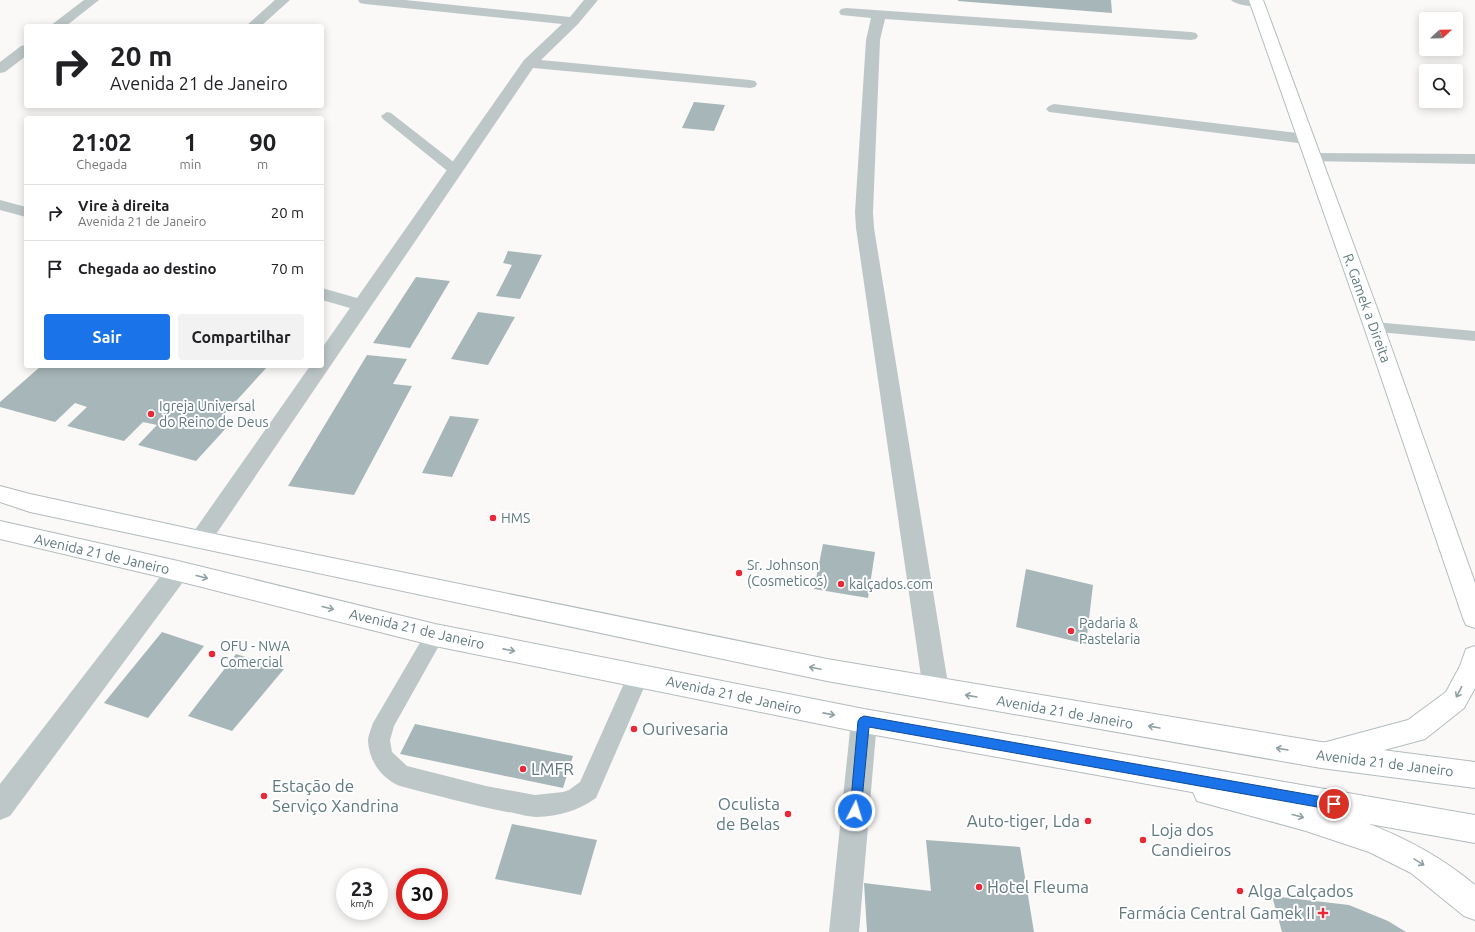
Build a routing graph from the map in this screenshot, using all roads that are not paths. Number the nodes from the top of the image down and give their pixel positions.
1 (92, 0) edge
2 (283, 0) edge
3 (365, 0) edge
4 (591, 0) edge
5 (1236, 0) edge
6 (1256, 2) edge
7 (846, 12) dead end
8 (879, 14) junction
9 (573, 21) junction
10 (61, 24) edge
11 (254, 24) edge
12 (1191, 36) dead end
13 (24, 51) edge
14 (529, 63) junction
15 (0, 69) edge
16 (750, 84) dead end
17 (1054, 109) dead end
18 (387, 116) dead end
19 (1306, 139) junction
20 (1313, 158) junction
21 (1475, 160) edge
22 (455, 170) junction
23 (0, 205) edge
24 (24, 211) edge
25 (324, 295) edge
26 (362, 305) junction
27 (1374, 327) junction
28 (1475, 336) edge
29 (324, 360) edge
30 (319, 368) edge
31 (0, 494) edge
32 (0, 530) edge
33 (200, 540) junction
34 (178, 571) junction
35 (1475, 618) edge
36 (435, 635) junction
37 (1475, 657) edge
38 (638, 676) junction
39 (936, 690) junction
40 (864, 721) junction
41 (1321, 755) junction
42 (1084, 760) junction
43 (1475, 775) edge
44 (0, 807) edge
45 (1475, 829) edge
46 (1475, 905) edge
47 (844, 932) edge

1 - 10 street
2 - 11 street
3 - 9 street
4 - 9 street
5 - 6 lane
6 - 19 main road, R. Gamek a Direita
7 - 8 street
8 - 12 street
8 - 39 street
9 - 14 street
13 - 15 street
14 - 16 street
14 - 22 street
17 - 19 street
18 - 22 lane
19 - 20 main road, R. Gamek a Direita
20 - 21 street
20 - 27 main road, R. Gamek a Direita
22 - 26 street
23 - 24 street
25 - 26 street
26 - 29 street
27 - 28 lane
27 - 35 main road, R. Gamek a Direita
30 - 33 street
31 - 33 main road, Avenida 21 de Janeiro
32 - 34 main road, Avenida 21 de Janeiro
39 -> 33 main road, Avenida 21 de Janeiro
34 -> 36 main road, Avenida 21 de Janeiro
34 - 44 street
36 -> 38 main road, Avenida 21 de Janeiro
36 - 38 lane
37 -> 41 main road
38 -> 40 main road, Avenida 21 de Janeiro
41 -> 39 main road, Avenida 21 de Janeiro
40 - 42 main road, Avenida 21 de Janeiro
40 - 47 street
41 - 43 main road, Avenida 21 de Janeiro
42 - 45 main road, Avenida 21 de Janeiro
42 -> 46 main road

